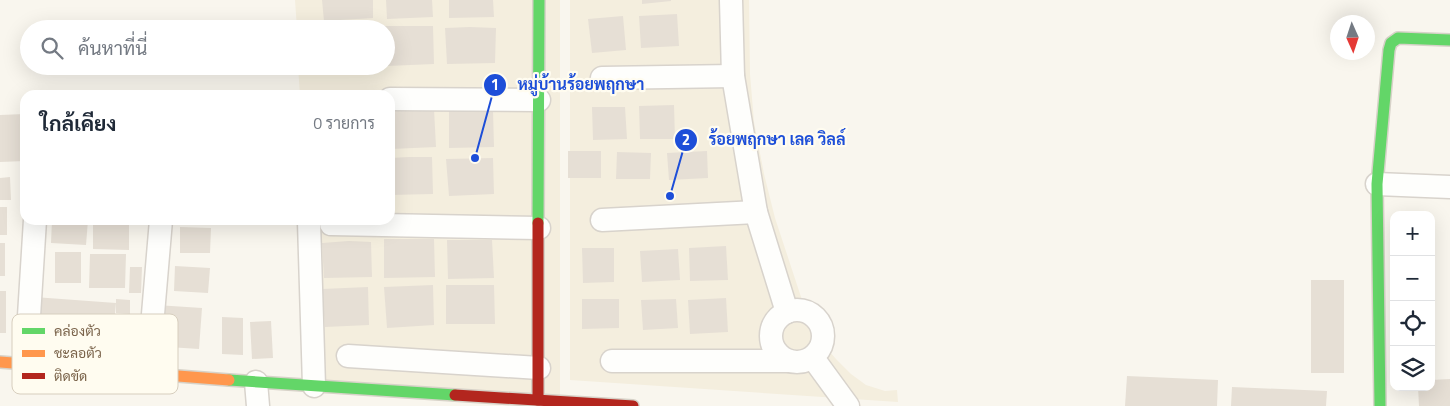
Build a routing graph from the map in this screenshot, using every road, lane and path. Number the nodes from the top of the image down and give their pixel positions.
1 (540, 0) edge
2 (731, 0) edge
3 (1450, 40) edge
4 (733, 76) junction
5 (602, 78) dead end
6 (395, 99) edge
7 (539, 100) junction
8 (1377, 184) junction
9 (1450, 188) edge
10 (756, 212) junction
11 (602, 220) dead end
12 (35, 225) edge
13 (161, 225) edge
14 (309, 225) edge
15 (384, 225) edge
16 (539, 228) junction
17 (786, 312) junction
18 (29, 314) edge
19 (153, 314) edge
20 (348, 356) dead end
21 (813, 358) junction
22 (612, 361) dead end
23 (788, 361) junction
24 (539, 368) junction
25 (178, 376) edge
26 (256, 382) junction
27 (314, 386) junction
28 (538, 400) junction
29 (258, 406) edge
30 (633, 406) edge
31 (848, 406) edge
32 (1380, 406) edge

1 - 7 street
2 - 4 street
3 - 8 street
4 - 5 street
4 - 10 street
6 - 7 street
7 - 16 street
8 - 9 street
8 - 32 street
10 - 11 street
10 - 17 street
12 - 18 street
13 - 19 street
14 - 27 street
15 - 16 street
16 - 24 street
17 - 21 street
17 - 23 street
20 - 24 street
21 - 23 street
21 - 31 street
22 - 23 street
24 - 28 street
25 - 26 street
26 - 27 street
26 - 29 street
27 - 28 street
28 - 30 street

